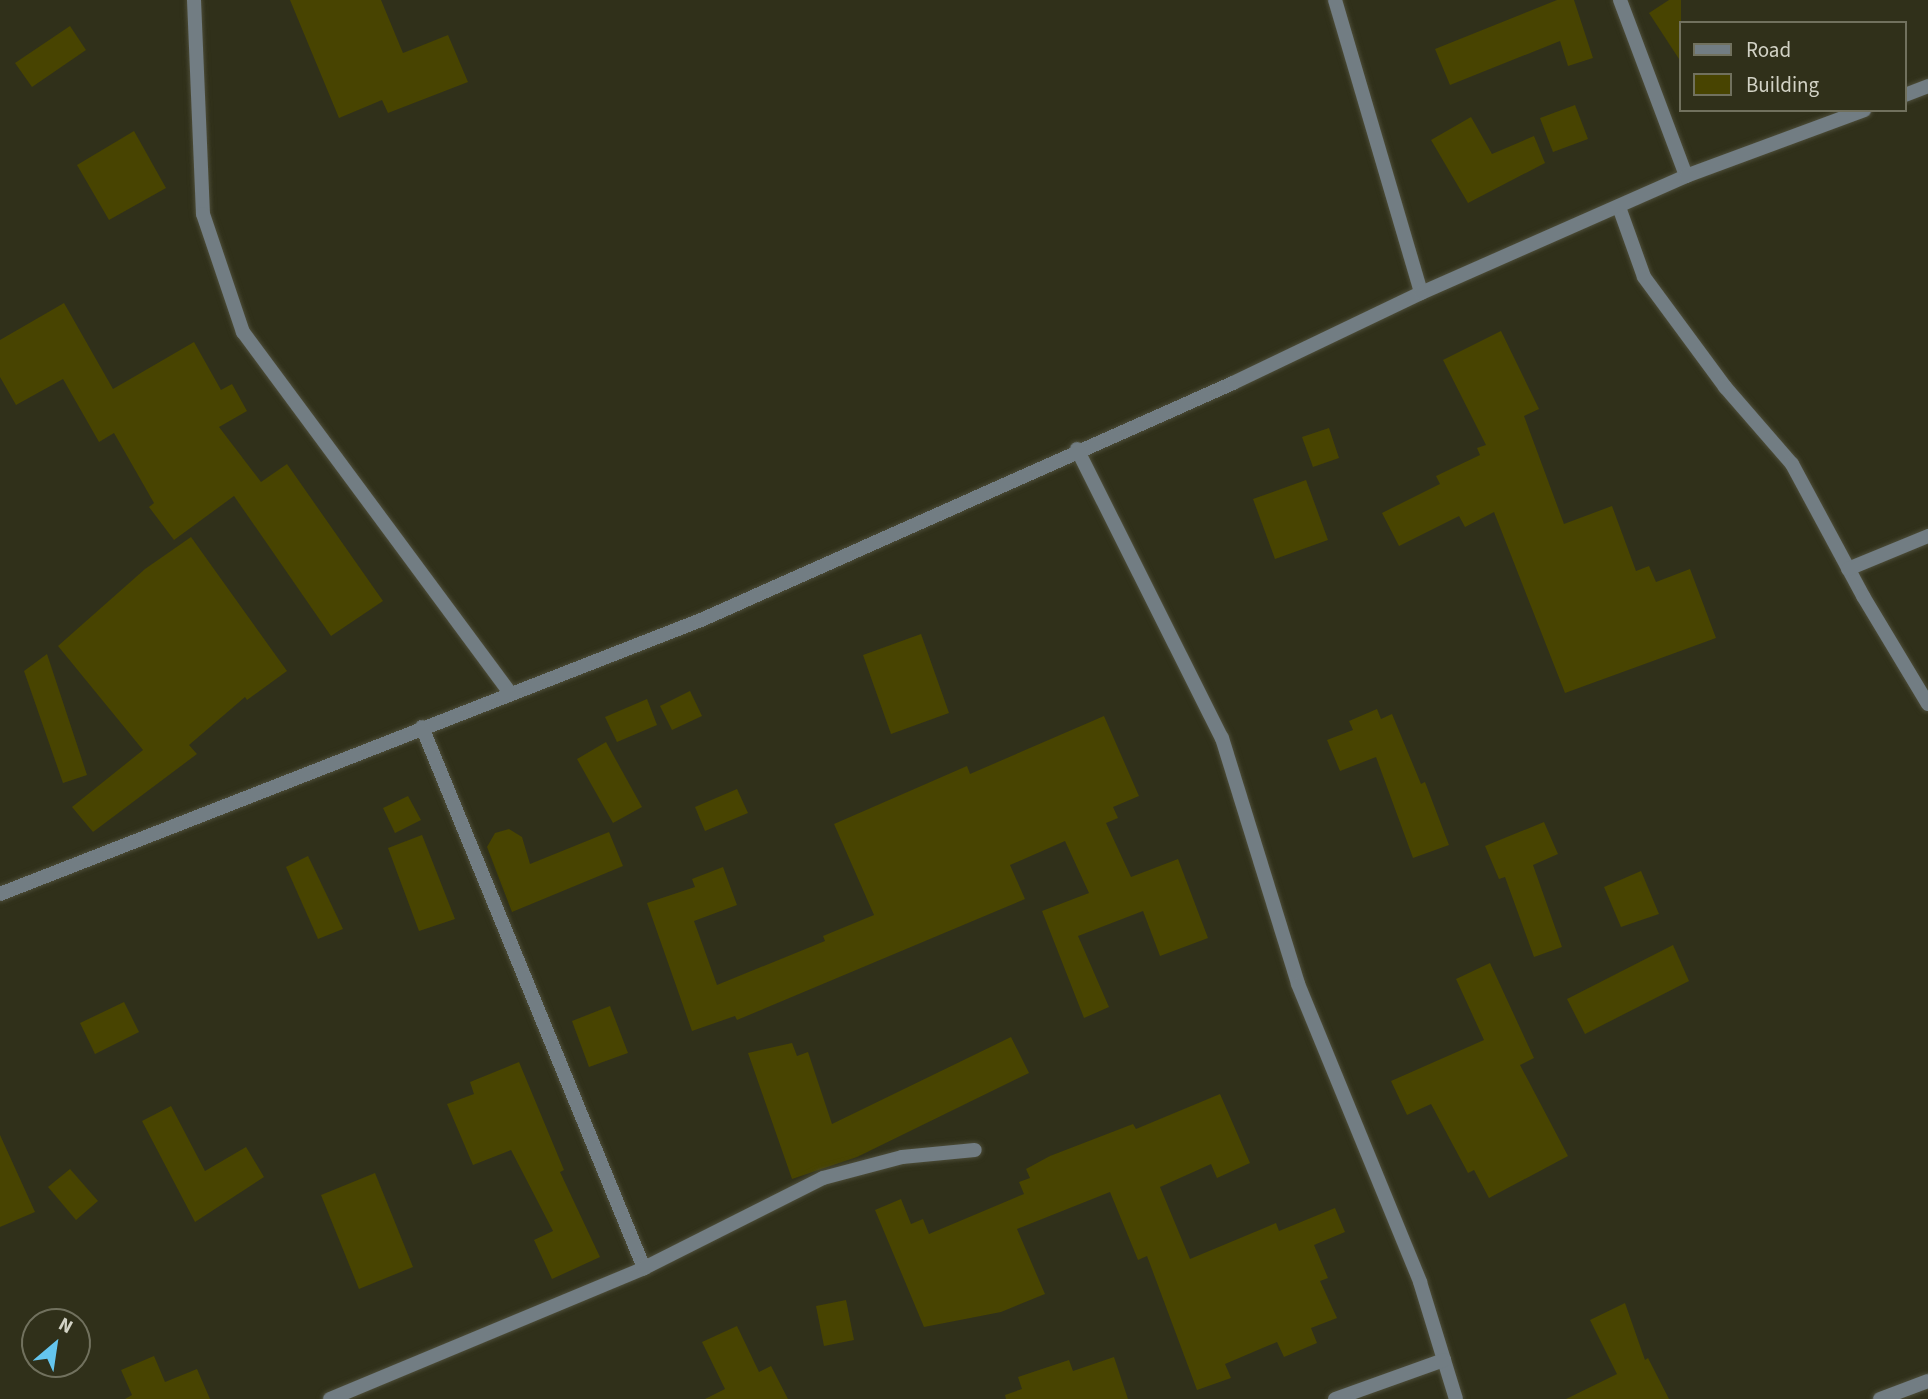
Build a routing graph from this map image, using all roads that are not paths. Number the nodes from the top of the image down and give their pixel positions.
1 (194, 0) edge
2 (1335, 0) edge
3 (1620, 0) edge
4 (1928, 86) edge
5 (1907, 94) edge
6 (1859, 112) edge
7 (1686, 176) junction
8 (1619, 207) junction
9 (1421, 293) junction
10 (1077, 449) junction
11 (1928, 536) edge
12 (1848, 569) junction
13 (509, 692) junction
14 (1928, 704) edge
15 (422, 727) junction
16 (0, 894) edge
17 (975, 1150) dead end
18 (644, 1268) junction
19 (1444, 1360) junction
20 (1928, 1381) edge
21 (330, 1399) edge
22 (1335, 1399) edge
23 (1456, 1399) edge
24 (1880, 1399) edge

1 - 13 street
2 - 9 street
3 - 7 street
4 - 5 street
6 - 7 street
7 - 8 street
8 - 9 street
8 - 12 street
9 - 10 street
10 - 13 street
10 - 19 street
11 - 12 street
12 - 14 street
13 - 15 street
15 - 16 street
15 - 18 street
17 - 18 street
18 - 21 street
19 - 22 street
19 - 23 street
20 - 24 street

